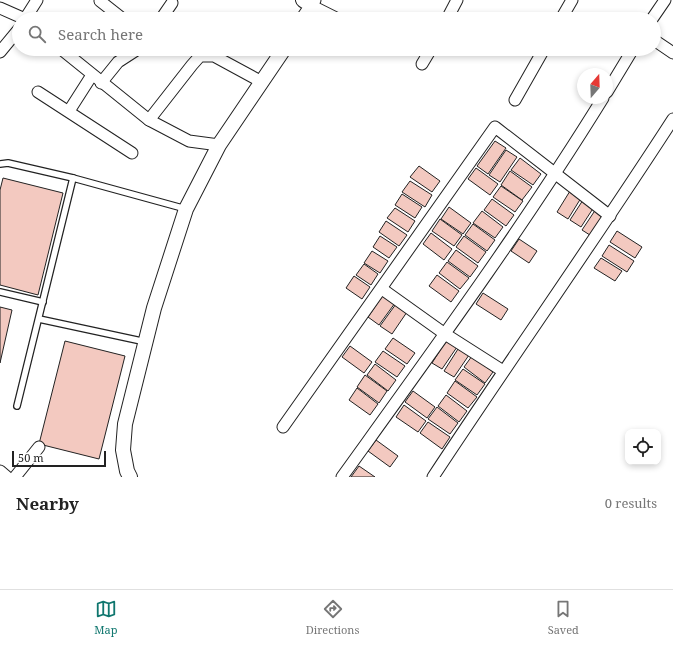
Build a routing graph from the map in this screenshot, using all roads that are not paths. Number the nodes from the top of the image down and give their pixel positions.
1 (37, 0) edge
2 (457, 0) edge
3 (572, 0) edge
4 (665, 0) edge
5 (100, 1) dead end
6 (310, 2) edge
7 (172, 3) dead end
8 (0, 8) edge
9 (29, 12) edge
10 (114, 12) edge
11 (166, 12) edge
12 (306, 12) edge
13 (326, 12) edge
14 (451, 12) edge
15 (565, 12) edge
16 (657, 12) edge
17 (12, 13) edge
18 (12, 37) edge
19 (661, 45) edge
20 (0, 52) edge
21 (673, 53) edge
22 (69, 56) edge
23 (127, 56) edge
24 (279, 56) edge
25 (427, 56) edge
26 (540, 56) edge
27 (630, 56) edge
28 (422, 64) dead end
29 (92, 75) junction
30 (262, 82) junction
31 (613, 82) edge
32 (101, 83) junction
33 (38, 92) dead end
34 (516, 100) dead end
35 (599, 104) edge
36 (69, 111) junction
37 (673, 119) edge
38 (149, 120) junction
39 (219, 145) junction
40 (132, 153) dead end
41 (0, 164) edge
42 (556, 175) junction
43 (73, 178) junction
44 (186, 209) junction
45 (610, 216) junction
46 (382, 289) junction
47 (0, 292) edge
48 (43, 302) junction
49 (39, 319) junction
50 (445, 334) junction
51 (147, 342) junction
52 (503, 371) junction
53 (17, 406) dead end
54 (283, 427) dead end
55 (39, 447) dead end
56 (0, 471) edge
57 (7, 477) edge
58 (15, 477) edge
59 (130, 477) edge
60 (342, 477) edge
61 (433, 477) edge

1 - 9 street
2 - 14 street
3 - 15 street
4 - 16 street
5 - 10 street
6 - 12 street
6 - 13 street
7 - 11 street
8 - 17 street
18 - 20 street
19 - 21 street
22 - 29 street
23 - 32 street
24 - 30 street
25 - 28 street
26 - 34 street
27 - 31 street
29 - 32 street
29 - 36 street
30 - 38 street
30 - 39 street
32 - 38 street
33 - 36 street
35 - 42 street
36 - 40 street
37 - 45 street
38 - 39 street
39 - 44 street
41 - 43 lane
42 - 45 street
42 - 46 street
42 - 50 street
43 - 44 lane
43 - 48 lane
44 - 51 street
45 - 52 street
46 - 50 street
46 - 54 street
47 - 48 lane
48 - 49 lane
49 - 51 lane
49 - 53 lane
50 - 52 street
50 - 60 street
51 - 59 street
52 - 61 street
55 - 58 street
56 - 57 street

